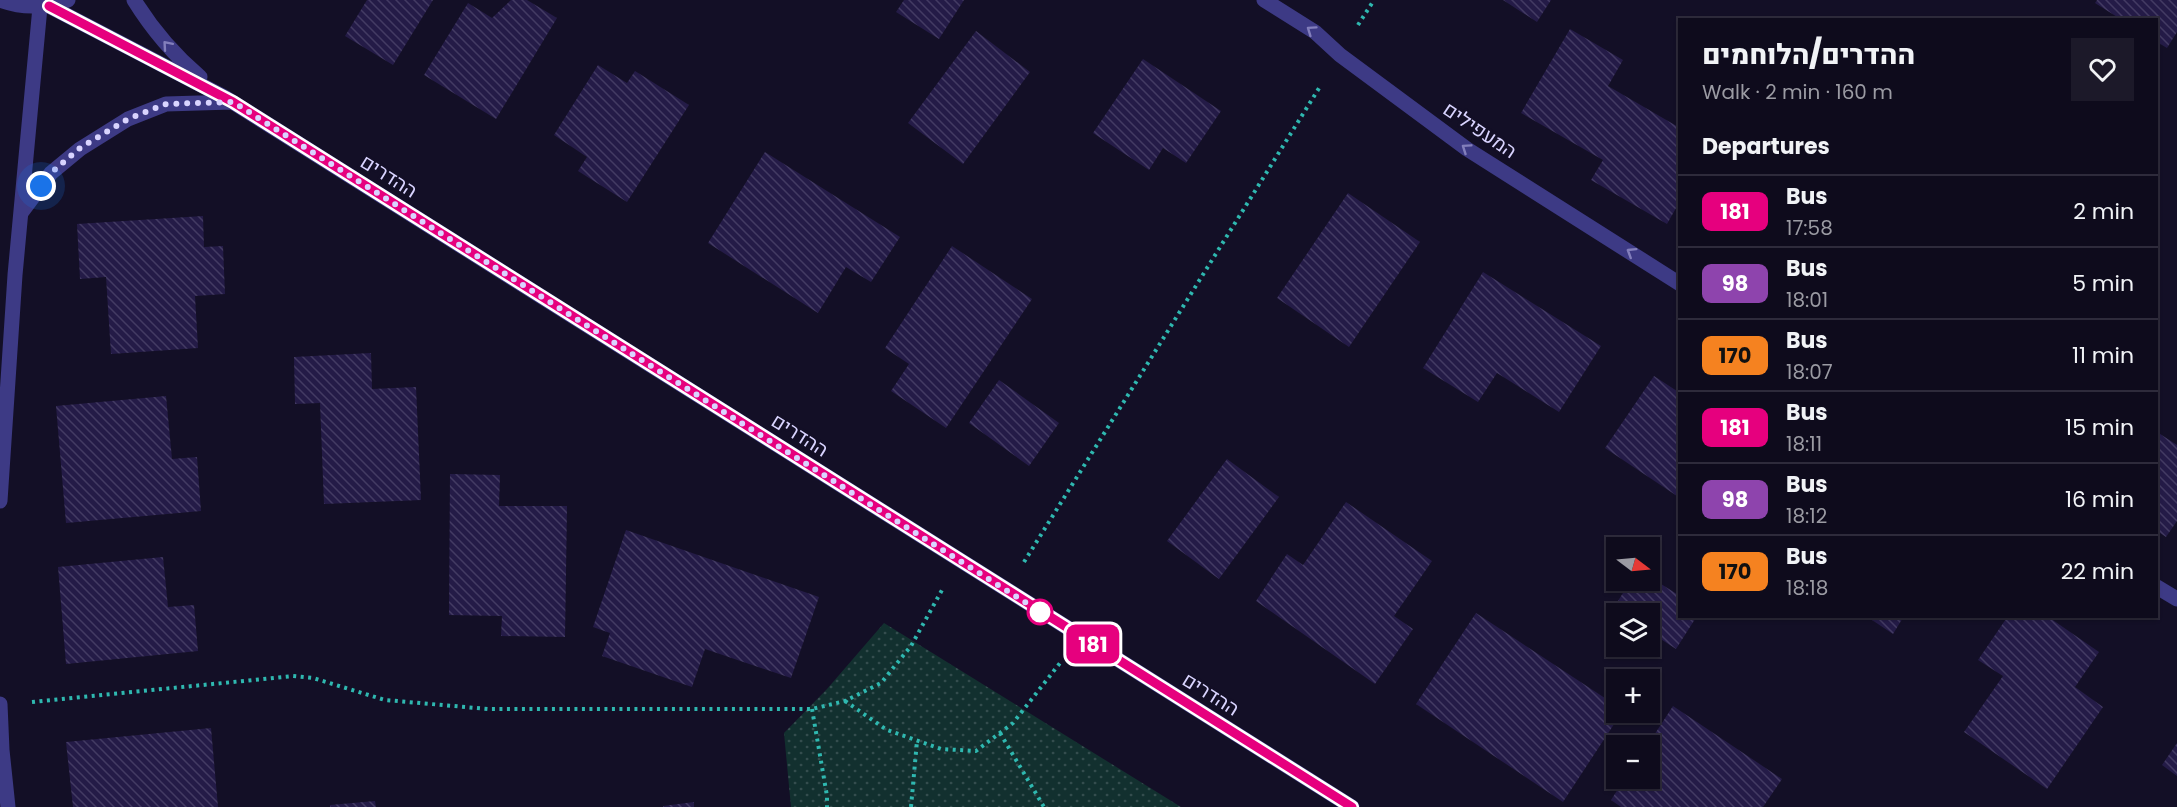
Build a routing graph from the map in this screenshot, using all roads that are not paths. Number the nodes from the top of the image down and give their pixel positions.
1 (0, 0) edge
2 (68, 0) edge
3 (134, 0) edge
4 (1264, 0) edge
5 (45, 6) junction
6 (229, 100) junction
7 (21, 213) junction
8 (1678, 283) edge
9 (0, 501) edge
10 (2158, 588) edge
11 (2177, 599) edge
12 (0, 704) edge
13 (8, 807) edge
14 (1352, 807) edge

1 - 5 street
2 - 5 street
6 -> 3 street, ההדרים
8 -> 4 street, המעפילים
5 - 6 street, ההדרים
5 - 7 street
6 - 7 street
6 - 14 street, ההדרים
7 - 9 street
10 - 11 street
12 - 13 street

